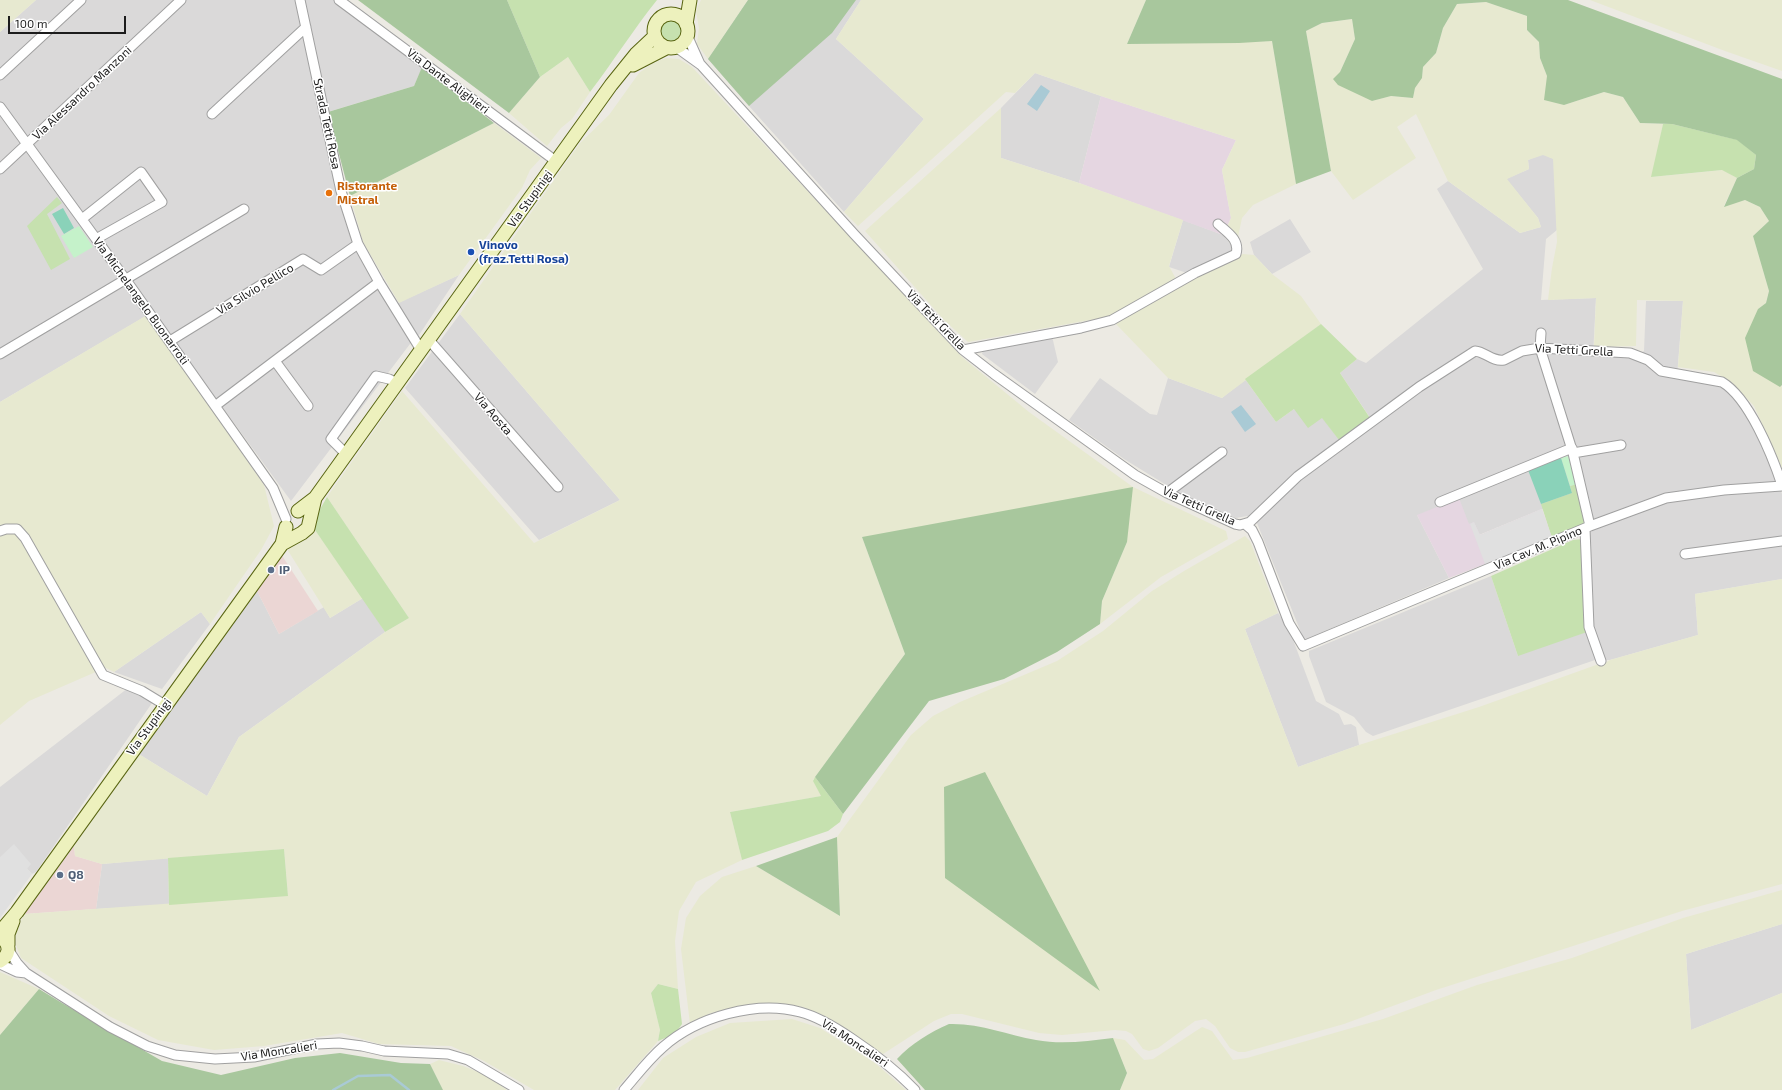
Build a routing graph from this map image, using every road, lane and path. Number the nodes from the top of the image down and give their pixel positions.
1 (81, 0) edge
2 (181, 0) edge
3 (300, 0) edge
4 (340, 0) edge
5 (683, 0) edge
6 (690, 0) edge
7 (668, 14) junction
8 (306, 27) junction
9 (687, 30) junction
10 (654, 37) junction
11 (671, 47) junction
12 (701, 65) junction
13 (620, 74) junction
14 (0, 75) edge
15 (0, 107) edge
16 (212, 114) dead end
17 (27, 144) junction
18 (557, 162) junction
19 (0, 169) edge
20 (244, 209) dead end
21 (82, 219) junction
22 (1218, 224) dead end
23 (96, 239) junction
24 (358, 244) junction
25 (126, 280) junction
26 (379, 282) junction
27 (1541, 333) dead end
28 (170, 341) junction
29 (425, 345) junction
30 (1540, 348) junction
31 (964, 350) junction
32 (0, 354) edge
33 (275, 361) junction
34 (397, 383) junction
35 (215, 406) junction
36 (308, 406) dead end
37 (1621, 445) dead end
38 (1572, 451) junction
39 (1222, 452) dead end
40 (346, 454) junction
41 (1782, 485) edge
42 (558, 488) dead end
43 (1167, 493) junction
44 (315, 498) junction
45 (1440, 502) dead end
46 (291, 517) junction
47 (309, 520) junction
48 (1245, 524) junction
49 (1588, 527) junction
50 (0, 531) edge
51 (299, 534) junction
52 (1782, 542) edge
53 (282, 544) junction
54 (1685, 554) dead end
55 (1601, 660) dead end
56 (164, 705) junction
57 (17, 912) junction
58 (0, 932) edge
59 (5, 944) edge
60 (0, 963) edge
61 (26, 973) junction
62 (519, 1090) edge
63 (624, 1090) edge
64 (915, 1090) edge

1 - 14 street
2 - 17 street, Via Alessandro Manzoni
3 - 8 street, Strada Tetti Rosa
4 - 18 street, Via Dante Alighieri
5 - 7 street
6 - 9 street
7 - 9 street
7 - 10 street
8 - 16 street
8 - 24 street, Strada Tetti Rosa
9 - 11 street, Via Stupinigi
9 - 12 street, Via Tetti Grella
10 - 11 street
10 - 13 street, Via Stupinigi
11 - 12 street, Via Tetti Grella
11 - 13 street, Via Stupinigi
12 - 31 street, Via Tetti Grella
13 - 18 street, Via Stupinigi
15 - 17 street, Via Michelangelo Buonarroti
17 - 19 street, Via Alessandro Manzoni
17 - 21 street, Via Michelangelo Buonarroti
18 - 29 street, Via Stupinigi
20 - 25 street
21 - 23 street, Via Michelangelo Buonarroti
21 - 23 street
22 - 31 street
23 - 25 street, Via Michelangelo Buonarroti
24 - 26 street, Strada Tetti Rosa
24 - 28 street, Via Silvio Pellico
25 - 28 street, Via Michelangelo Buonarroti
25 - 32 street
26 - 29 street, Strada Tetti Rosa
26 - 33 street
27 - 30 street
28 - 35 street, Via Michelangelo Buonarroti
29 - 34 street, Via Stupinigi
29 - 42 street, Via Aosta
30 - 38 street
30 - 41 street, Via Tetti Grella
30 - 48 street, Via Tetti Grella
31 - 43 street, Via Tetti Grella
33 - 35 street
33 - 36 street
34 - 40 street, Via Stupinigi
34 - 40 street
35 - 46 street, Via Michelangelo Buonarroti
37 - 38 street
38 - 45 street
38 - 49 street
39 - 43 street
40 - 44 street, Via Stupinigi
41 - 49 street, Via Cav. M. Pipino
43 - 48 street, Via Tetti Grella
44 - 46 street, Via Stupinigi
44 - 47 street, Via Stupinigi
46 - 47 street
46 - 51 street
46 - 53 street, Via Stupinigi
47 - 51 street
48 - 49 street, Via Cav. M. Pipino
49 - 55 street
50 - 56 street
51 - 53 street, Via Stupinigi
52 - 54 street
53 - 56 street, Via Stupinigi
56 - 57 street, Via Stupinigi
57 - 58 street, Via Stupinigi
57 - 59 street, Via Stupinigi
59 - 60 street
59 - 61 street, Via Moncalieri
60 - 61 street, Via Moncalieri
61 - 62 street, Via Moncalieri
63 - 64 street, Via Moncalieri

